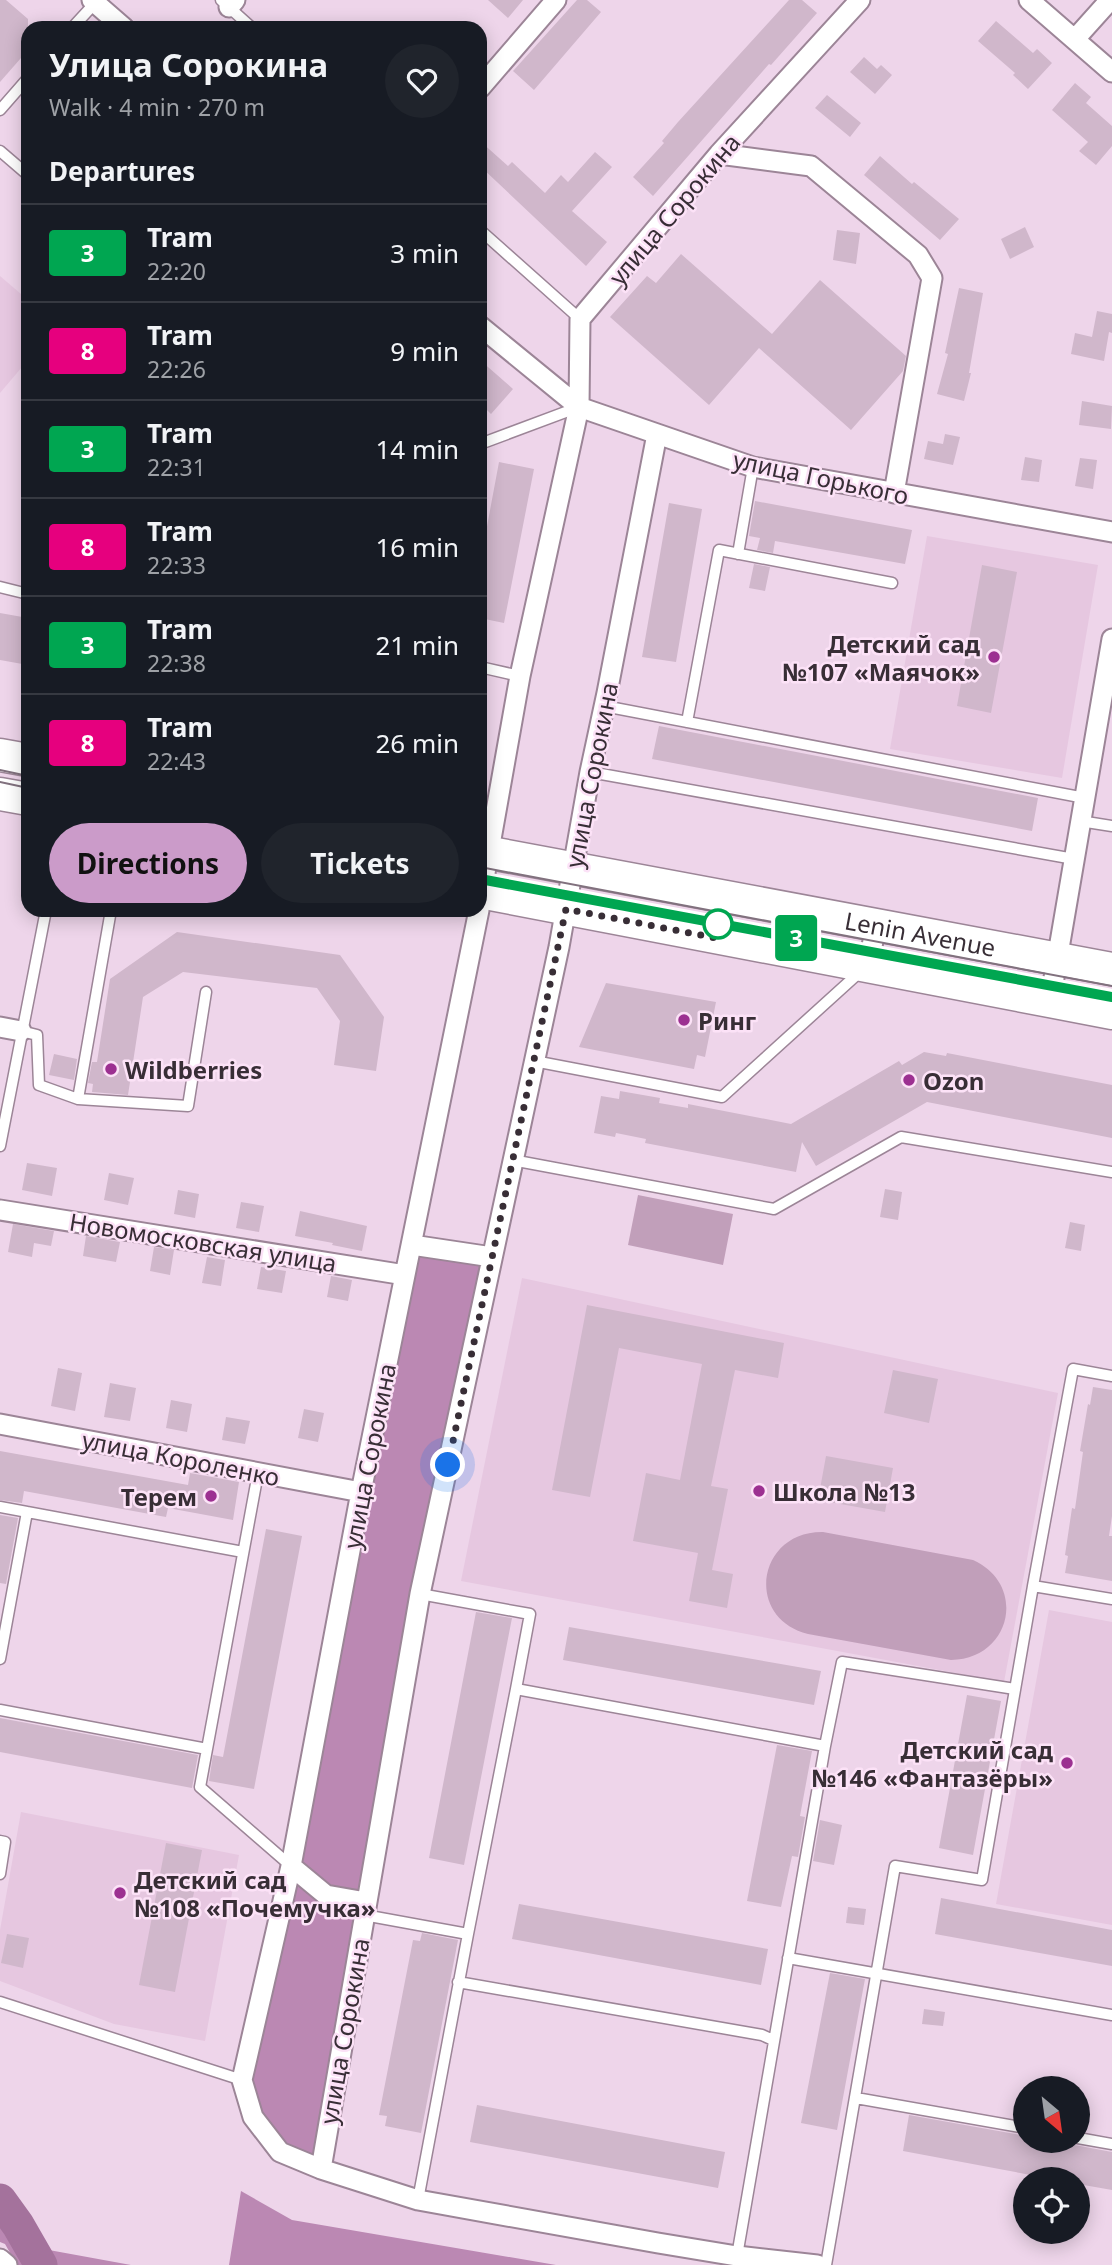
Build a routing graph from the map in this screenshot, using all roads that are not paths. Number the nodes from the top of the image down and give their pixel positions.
1 (556, 0) edge
2 (860, 0) edge
3 (1029, 0) edge
4 (1110, 0) edge
5 (94, 2) edge
6 (229, 2) edge
7 (78, 21) edge
8 (116, 21) edge
9 (247, 21) edge
10 (1075, 39) junction
11 (1112, 72) edge
12 (487, 80) edge
13 (21, 86) edge
14 (0, 110) edge
15 (0, 151) edge
16 (719, 153) junction
17 (21, 169) edge
18 (487, 236) edge
19 (580, 319) junction
20 (487, 332) edge
21 (579, 407) junction
22 (657, 433) junction
23 (487, 441) edge
24 (752, 467) junction
25 (894, 494) junction
26 (1112, 532) edge
27 (738, 554) junction
28 (892, 583) dead end
29 (0, 587) edge
30 (21, 592) edge
31 (1112, 639) edge
32 (487, 669) edge
33 (520, 677) junction
34 (604, 706) junction
35 (687, 722) junction
36 (0, 755) edge
37 (21, 760) edge
38 (590, 772) junction
39 (0, 794) edge
40 (21, 798) edge
41 (1085, 799) junction
42 (1080, 821) junction
43 (1112, 826) edge
44 (487, 837) edge
45 (487, 853) edge
46 (1074, 859) junction
47 (573, 869) junction
48 (487, 901) edge
49 (566, 909) junction
50 (45, 917) edge
51 (110, 917) edge
52 (477, 917) edge
53 (877, 925) junction
54 (1057, 958) junction
55 (867, 966) junction
56 (1112, 969) edge
57 (206, 992) dead end
58 (1050, 1001) junction
59 (1112, 1013) edge
60 (0, 1027) edge
61 (21, 1031) junction
62 (534, 1061) junction
63 (78, 1099) junction
64 (0, 1146) edge
65 (512, 1160) junction
66 (1112, 1172) edge
67 (0, 1210) edge
68 (412, 1245) junction
69 (492, 1257) junction
70 (405, 1275) junction
71 (1112, 1376) edge
72 (0, 1424) edge
73 (258, 1473) junction
74 (361, 1492) junction
75 (0, 1507) edge
76 (27, 1512) junction
77 (243, 1552) junction
78 (1033, 1586) junction
79 (420, 1594) junction
80 (1112, 1600) edge
81 (0, 1659) edge
82 (516, 1689) junction
83 (1015, 1689) junction
84 (0, 1710) edge
85 (825, 1746) junction
86 (206, 1749) junction
87 (0, 1841) edge
88 (291, 1866) junction
89 (0, 1874) edge
90 (364, 1909) junction
91 (468, 1934) junction
92 (788, 1958) junction
93 (877, 1974) junction
94 (458, 1983) junction
95 (0, 2002) edge
96 (1112, 2015) edge
97 (773, 2040) junction
98 (242, 2080) junction
99 (856, 2098) junction
100 (1013, 2127) edge
101 (1090, 2140) edge
102 (1112, 2144) edge
103 (321, 2169) junction
104 (418, 2200) junction
105 (737, 2256) junction
106 (817, 2265) edge
107 (826, 2265) edge

1 - 12 street
2 - 16 street, улица Сорокина
3 - 10 street
4 - 10 street
5 - 7 lane
5 - 8 street
6 - 9 lane
10 - 11 street
13 - 14 lane
15 - 17 lane
16 - 19 street, улица Сорокина
16 - 25 street
18 - 19 lane
19 - 21 street, улица Сорокина
20 - 21 street, улица Горького
21 - 22 street, улица Горького
21 - 23 lane
21 - 33 street, улица Сорокина
22 - 24 street, улица Горького
22 - 34 street, улица Сорокина
24 - 25 street, улица Горького
24 - 27 lane
25 - 26 street, улица Горького
27 - 28 lane
27 - 35 lane
29 - 30 lane
31 - 41 street
32 - 33 lane
33 - 44 street, улица Сорокина
34 - 35 lane
34 - 38 street, улица Сорокина
35 - 41 lane
36 - 37 main road
38 - 46 lane
38 - 47 street, улица Сорокина
39 - 40 main road
41 - 42 street
42 - 43 lane
42 - 46 street
45 - 47 main road, Lenin Avenue
46 - 54 street
47 - 49 street, улица Сорокина
47 - 53 main road, Lenin Avenue
48 - 49 main road, Lenin Avenue
49 - 55 main road, Lenin Avenue
49 - 62 street, улица Сорокина
50 - 61 lane
51 - 63 lane
52 - 68 street, улица Сорокина
53 - 54 main road, Lenin Avenue
53 - 55 street
54 - 56 main road, Lenin Avenue
54 - 58 street
55 - 58 main road, Lenin Avenue
55 - 62 lane
57 - 63 lane
58 - 59 main road, Lenin Avenue
60 - 61 street
61 - 63 lane
61 - 64 lane
62 - 65 street, улица Сорокина
65 - 66 lane
65 - 69 street, улица Сорокина
67 - 70 street, Новомосковская улица
68 - 69 street
68 - 70 street, улица Сорокина
69 - 79 street, улица Сорокина
70 - 74 street, улица Сорокина
71 - 78 lane
72 - 73 street, улица Короленко
73 - 74 street, улица Короленко
73 - 77 lane
74 - 88 street, улица Сорокина
75 - 76 lane
76 - 77 lane
76 - 81 lane
77 - 86 lane
78 - 80 lane
78 - 83 lane
79 - 82 lane
79 - 90 street, улица Сорокина
82 - 85 lane
82 - 91 lane
83 - 85 lane
83 - 93 lane
84 - 86 lane
85 - 92 lane
86 - 88 lane
87 - 89 lane
88 - 90 street
88 - 98 street, улица Сорокина
90 - 91 lane
90 - 103 street, улица Сорокина
91 - 94 lane
92 - 93 lane
92 - 97 lane
93 - 96 lane
93 - 99 lane
94 - 97 lane
94 - 104 lane
95 - 98 lane
97 - 105 lane
98 - 103 street, улица Сорокина
99 - 100 lane
99 - 107 lane
101 - 102 lane
103 - 104 street
104 - 105 street
105 - 106 street

